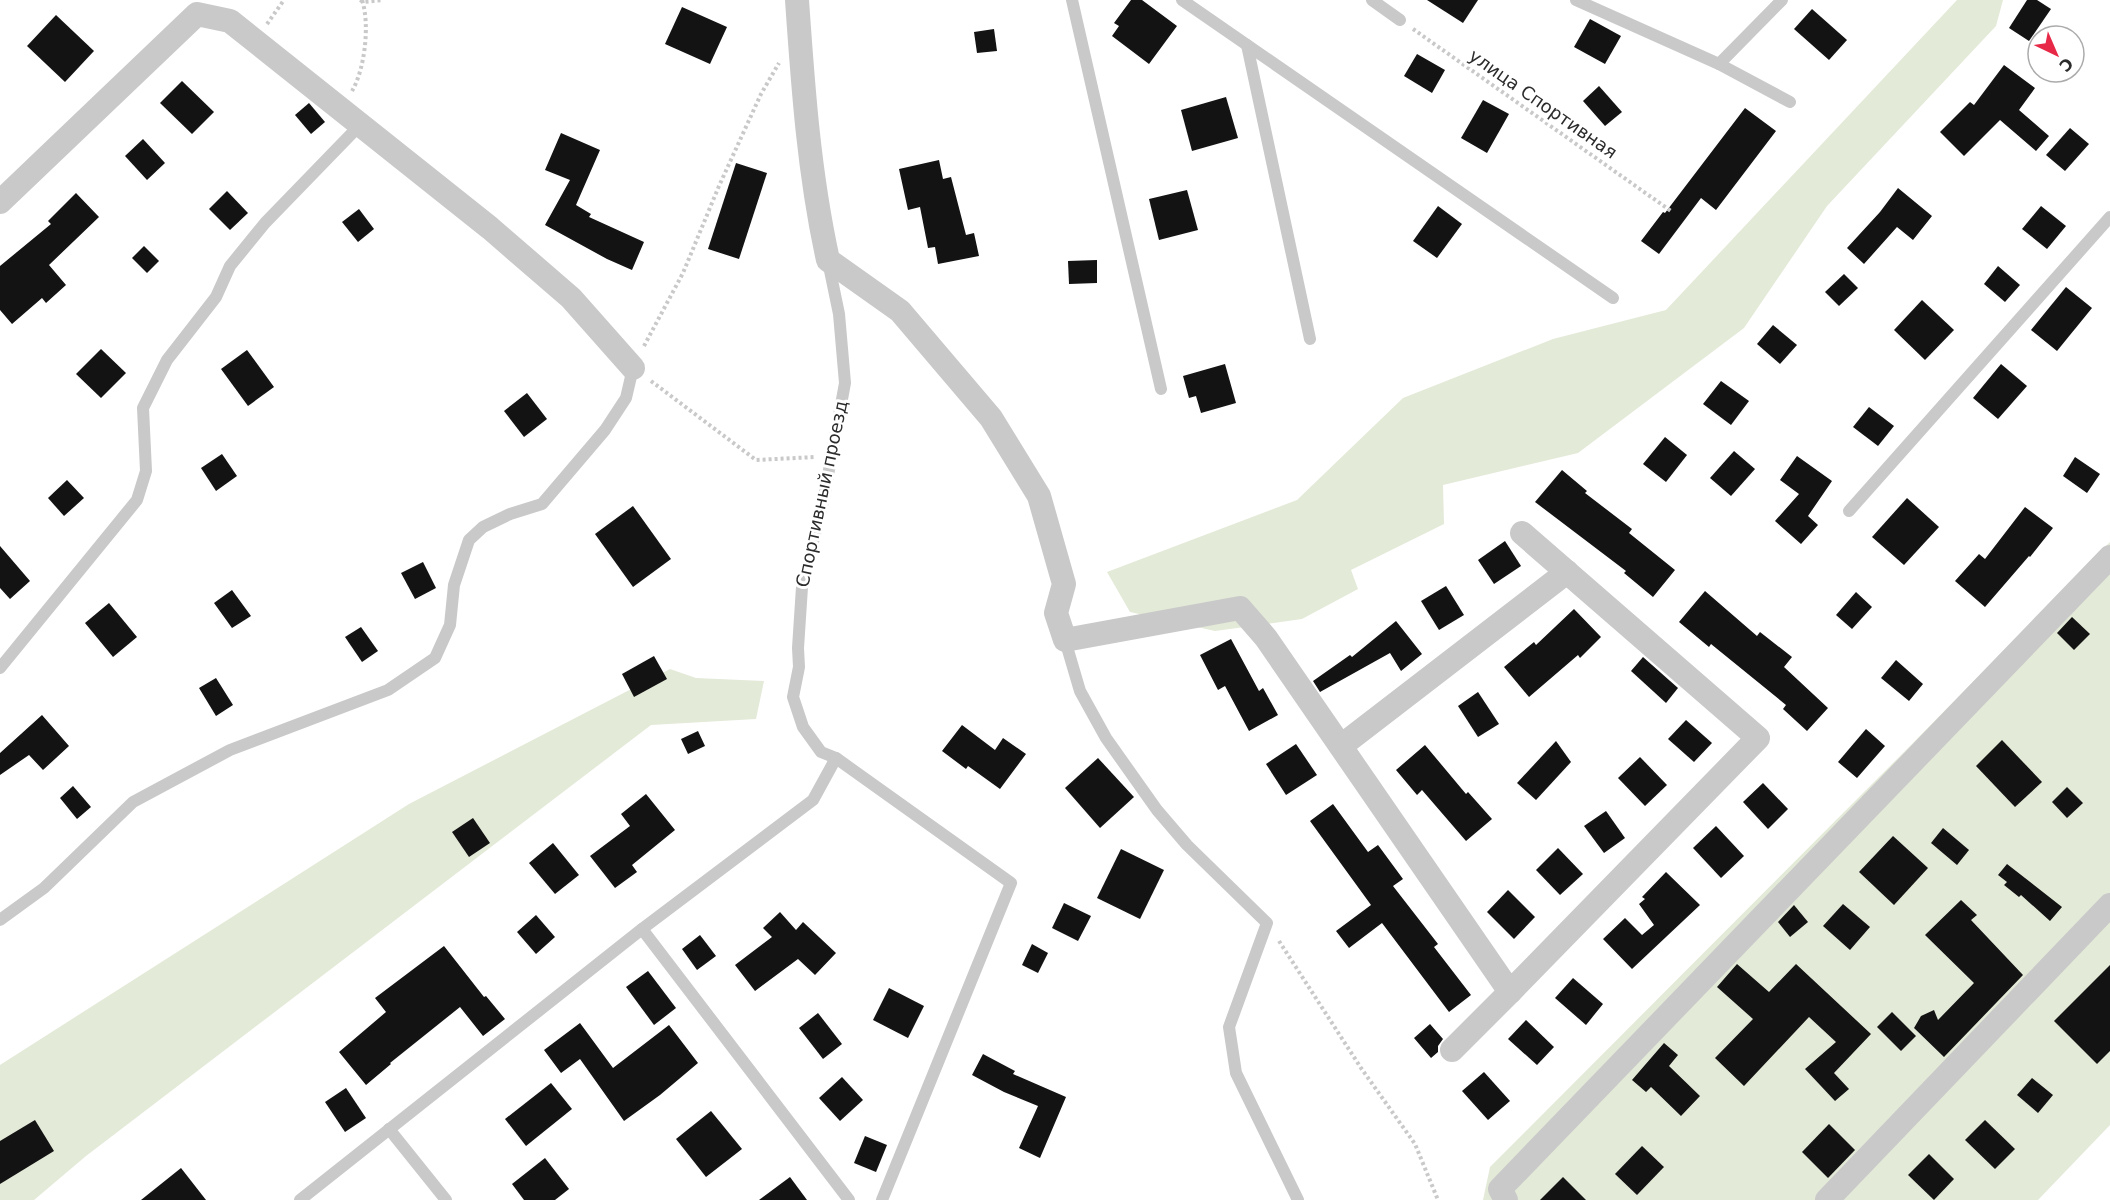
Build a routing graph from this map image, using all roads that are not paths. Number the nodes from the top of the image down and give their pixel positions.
1 (797, 0) edge
2 (1072, 0) edge
3 (1182, 0) edge
4 (1372, 0) edge
5 (1576, 0) edge
6 (1782, 0) edge
7 (1400, 20) road end
8 (1247, 45) junction
9 (1719, 64) junction
10 (1790, 102) dead end
11 (360, 125) junction
12 (5, 188) edge
13 (2110, 217) edge
14 (828, 260) junction
15 (1613, 298) dead end
16 (1310, 339) dead end
17 (633, 368) joint
18 (1161, 389) dead end
19 (1849, 511) dead end
20 (1522, 533) dead end
21 (2107, 568) edge
22 (1567, 572) junction
23 (1065, 640) junction
24 (0, 668) edge
25 (1341, 746) junction
26 (836, 758) junction
27 (2110, 905) edge
28 (0, 920) edge
29 (642, 929) junction
30 (1510, 992) junction
31 (1452, 1050) dead end
32 (389, 1129) junction
33 (300, 1200) edge
34 (446, 1200) edge
35 (849, 1200) edge
36 (882, 1200) edge
37 (1298, 1200) edge
38 (1506, 1200) edge
39 (1827, 1200) edge

1 - 14 street, Спортивный проезд
2 - 18 lane
3 - 8 lane
4 - 7 lane
5 - 9 lane
6 - 9 lane
8 - 15 lane
8 - 16 lane
9 - 10 lane
11 - 12 street
11 - 17 street
11 - 24 lane
13 - 19 lane
14 - 23 street
14 - 26 lane, Спортивный проезд
17 - 28 lane
20 - 22 street
21 - 38 street
22 - 25 street
22 - 30 street
23 - 25 street
23 - 37 lane
25 - 30 street
26 - 29 lane
26 - 36 lane, Спортивный проезд
27 - 39 street
29 - 32 lane
29 - 35 lane
30 - 31 street
32 - 33 lane
32 - 34 lane

